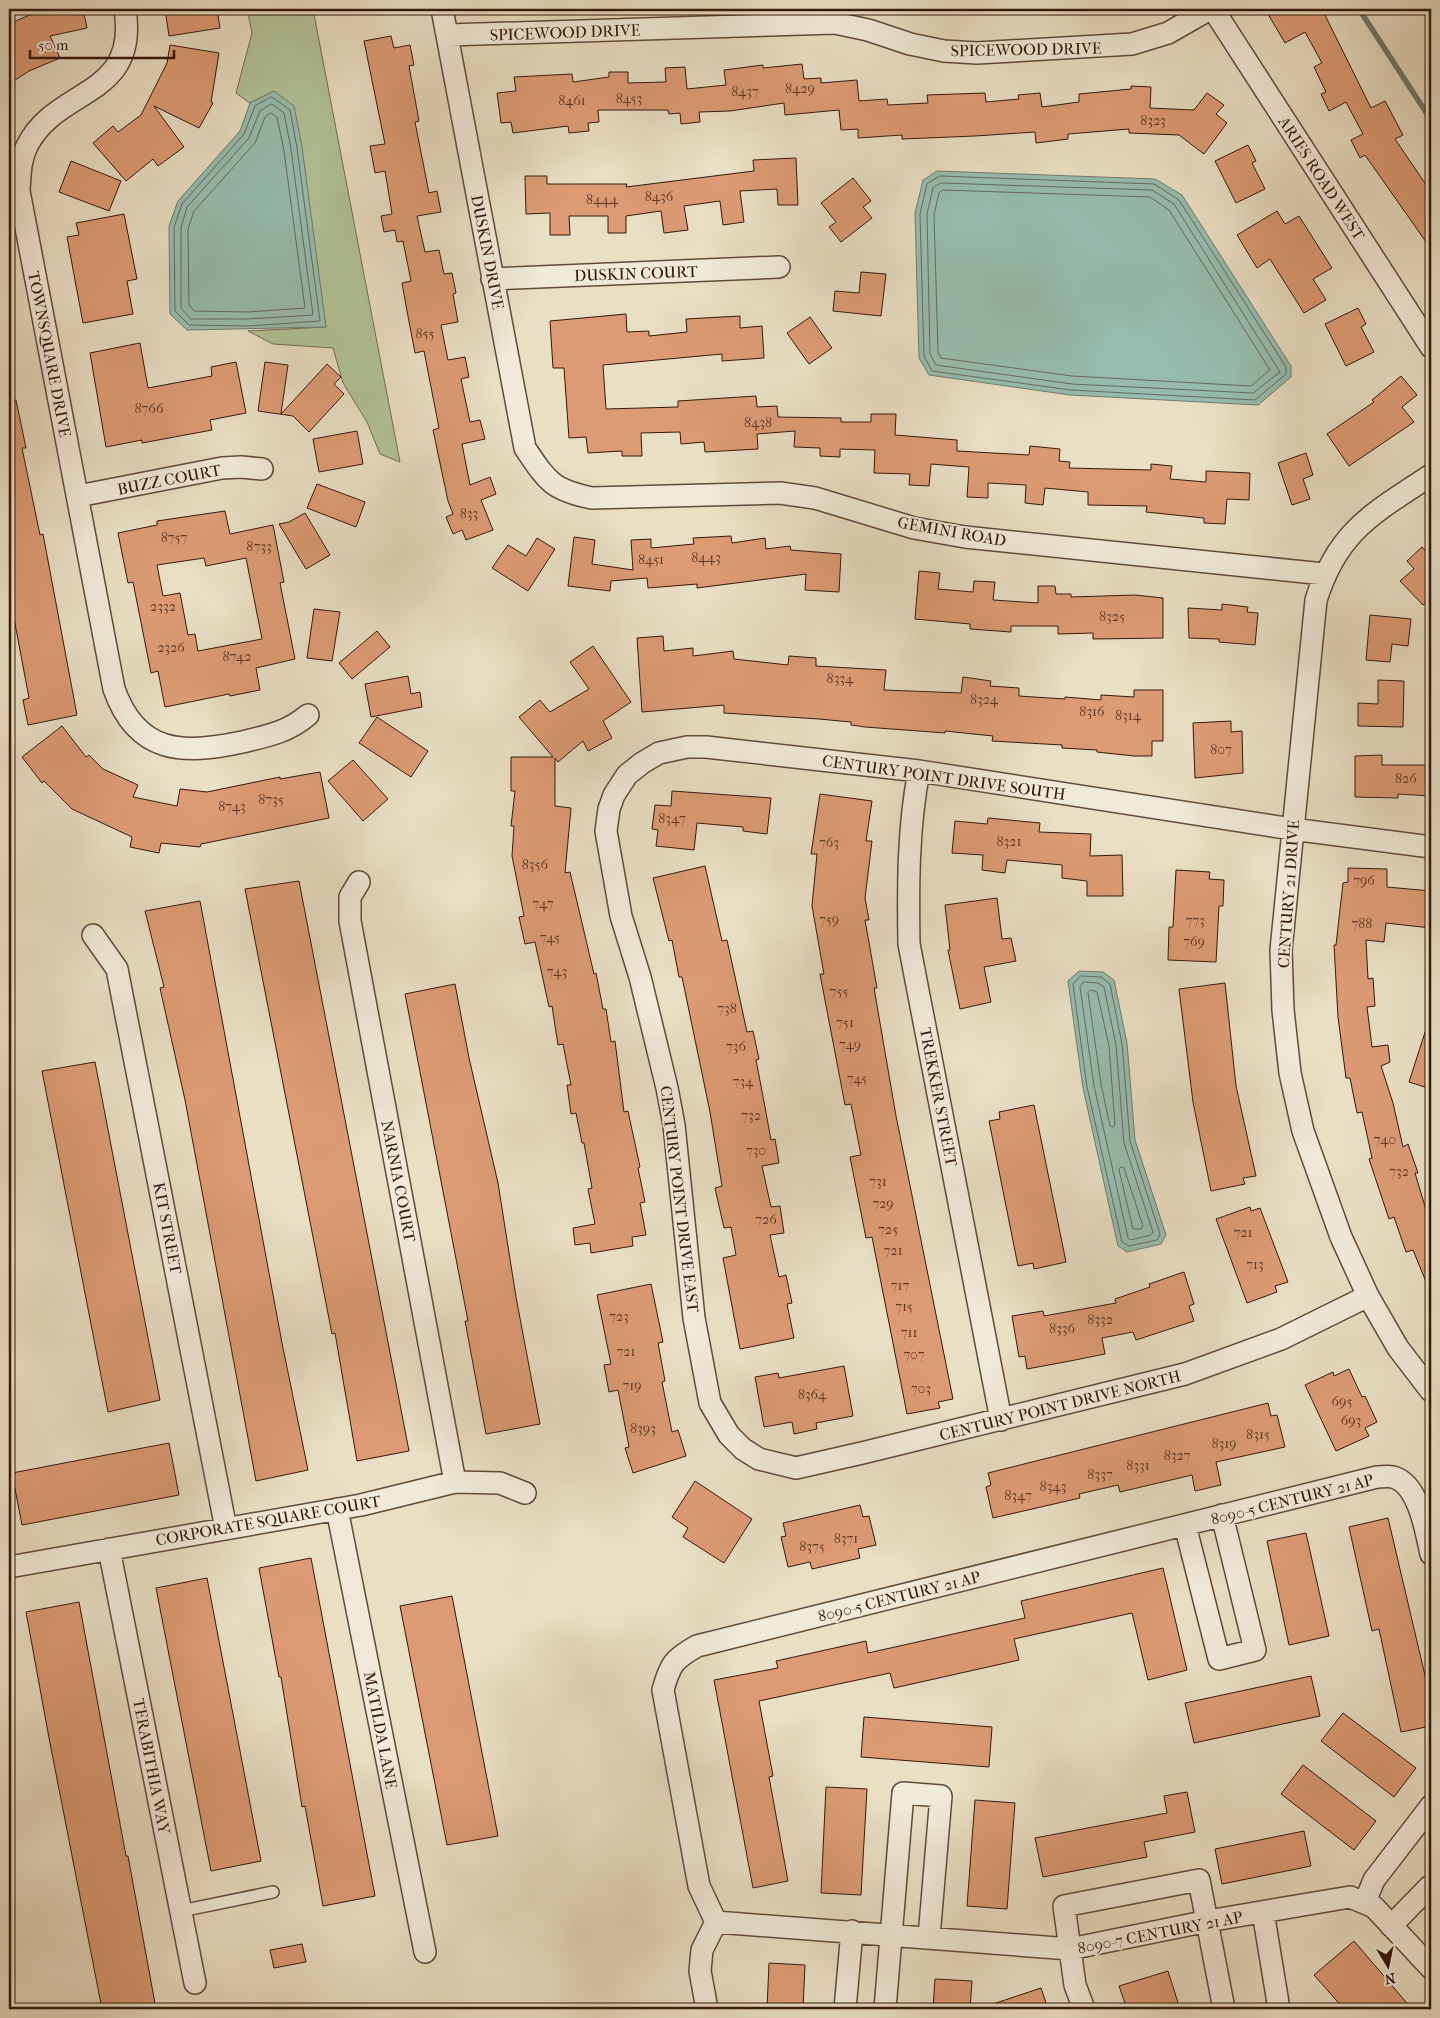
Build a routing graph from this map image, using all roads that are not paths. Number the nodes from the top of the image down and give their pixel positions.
1 (125, 9) edge
2 (442, 9) edge
3 (1211, 9) edge
4 (448, 35) junction
5 (780, 267) dead end
6 (492, 278) junction
7 (1431, 347) edge
8 (262, 469) dead end
9 (1431, 475) edge
10 (553, 486) joint
11 (78, 496) junction
12 (1324, 574) junction
13 (308, 715) dead end
14 (920, 771) junction
15 (614, 796) joint
16 (1292, 829) junction
17 (1431, 847) edge
18 (359, 882) dead end
19 (93, 935) dead end
20 (1368, 1296) junction
21 (1431, 1391) edge
22 (1001, 1420) junction
23 (742, 1449) joint
24 (454, 1482) junction
25 (525, 1493) dead end
26 (337, 1509) junction
27 (1222, 1516) junction
28 (1185, 1525) junction
29 (226, 1529) junction
30 (109, 1549) junction
31 (1431, 1554) edge
32 (9, 1567) edge
33 (1431, 1806) edge
34 (1431, 1889) edge
35 (273, 1892) dead end
36 (1365, 1902) junction
37 (181, 1911) junction
38 (1263, 1912) junction
39 (1208, 1921) junction
40 (716, 1922) junction
41 (1391, 1926) junction
42 (852, 1931) junction
43 (890, 1934) junction
44 (929, 1937) junction
45 (1070, 1949) junction
46 (425, 1952) dead end
47 (1431, 1968) edge
48 (195, 1983) dead end
49 (707, 2009) edge
50 (845, 2009) edge
51 (885, 2009) edge
52 (1084, 2009) edge
53 (1224, 2009) edge
54 (1279, 2009) edge

1 - 11 street, TOWNSQUARE DRIVE
2 - 4 street, DUSKIN DRIVE
3 - 4 street, SPICEWOOD DRIVE
3 - 7 street, ARIES ROAD WEST
4 - 6 street, DUSKIN DRIVE
5 - 6 street, DUSKIN COURT
6 - 10 street, DUSKIN DRIVE
8 - 11 street, BUZZ COURT
9 - 12 street, CENTURY 21 DRIVE
10 - 12 street, GEMINI ROAD
11 - 13 street, TOWNSQUARE DRIVE
12 - 16 street, CENTURY 21 DRIVE
14 - 15 street, CENTURY POINT DRIVE SOUTH
14 - 16 street, CENTURY POINT DRIVE SOUTH
14 - 22 street, TREKKER STREET
15 - 23 street, CENTURY POINT DRIVE EAST
16 - 17 street, CENTURY POINT DRIVE SOUTH
16 - 20 street, CENTURY 21 DRIVE
18 - 24 street, NARNIA COURT
19 - 29 street, KIT STREET
20 - 21 street, CENTURY 21 DRIVE
20 - 22 street, CENTURY POINT DRIVE NORTH
22 - 23 street, CENTURY POINT DRIVE NORTH
24 - 25 street, CORPORATE SQUARE COURT
24 - 26 street, CORPORATE SQUARE COURT
26 - 29 street, CORPORATE SQUARE COURT
26 - 46 street, MATILDA LANE
27 - 28 street, 8090-5 CENTURY 21 AP
27 - 28 street
27 - 31 street, 8090-5 CENTURY 21 AP
28 - 40 street, 8090-5 CENTURY 21 AP
29 - 30 street, CORPORATE SQUARE COURT
30 - 32 street, CORPORATE SQUARE COURT
30 - 37 street, TERABITHIA WAY
33 - 36 street
34 - 41 street
35 - 37 lane
36 - 38 street, 8090-7 CENTURY 21 AP
36 - 41 street
37 - 48 street, TERABITHIA WAY
38 - 39 street, 8090-7 CENTURY 21 AP
38 - 54 street
39 - 45 street, 8090-7 CENTURY 21 AP
39 - 45 street
39 - 53 street
40 - 42 street, 8090-7 CENTURY 21 AP
40 - 49 street
41 - 47 street
42 - 43 street, 8090-7 CENTURY 21 AP
42 - 50 street
43 - 44 street, 8090-7 CENTURY 21 AP
43 - 44 street
43 - 51 street
44 - 45 street, 8090-7 CENTURY 21 AP
45 - 52 street

